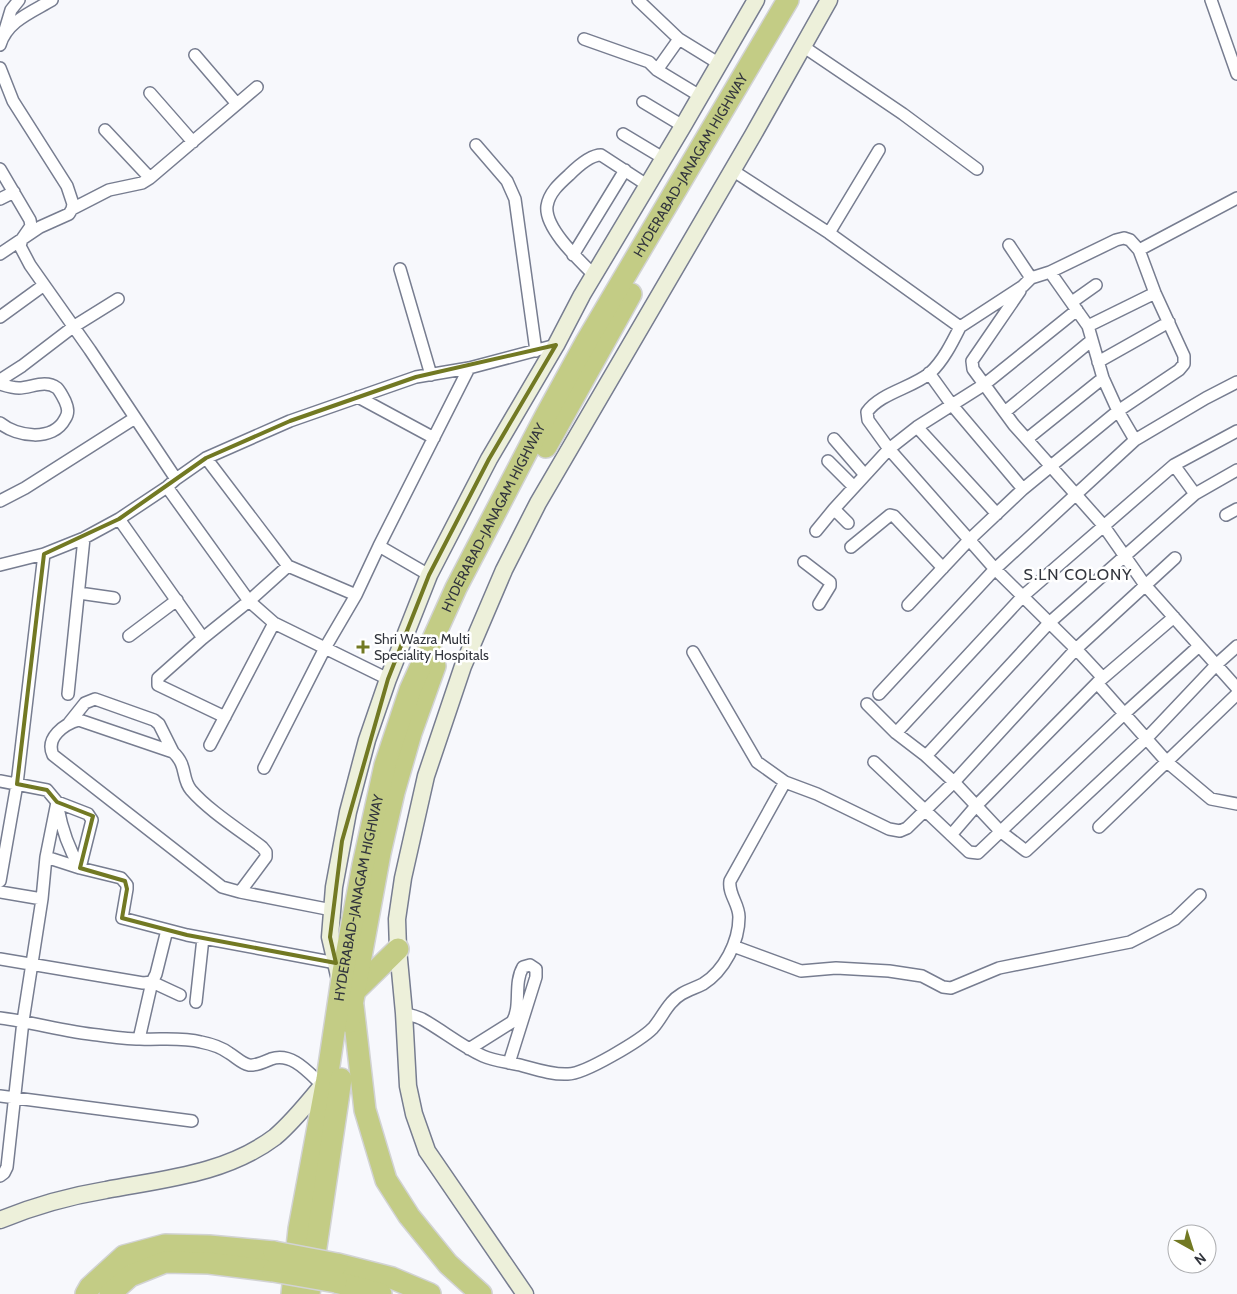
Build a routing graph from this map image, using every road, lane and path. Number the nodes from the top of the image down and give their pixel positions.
1 (18, 0) edge
2 (52, 0) edge
3 (638, 0) edge
4 (756, 0) edge
5 (788, 0) edge
6 (802, 0) edge
7 (829, 0) edge
8 (1209, 2) edge
9 (584, 39) dead end
10 (679, 39) junction
11 (1, 40) edge
12 (804, 47) junction
13 (195, 55) dead end
14 (718, 62) junction
15 (657, 70) junction
16 (1, 73) edge
17 (1237, 74) edge
18 (257, 86) dead end
19 (150, 93) dead end
20 (700, 96) junction
21 (643, 102) dead end
22 (237, 104) junction
23 (683, 126) junction
24 (105, 130) dead end
25 (623, 134) dead end
26 (193, 142) junction
27 (476, 145) dead end
28 (878, 150) dead end
29 (663, 158) junction
30 (0, 169) edge
31 (977, 169) dead end
32 (625, 170) junction
33 (732, 170) junction
34 (150, 178) junction
35 (647, 185) junction
36 (14, 192) junction
37 (1237, 198) edge
38 (0, 199) edge
39 (72, 209) junction
40 (829, 233) junction
41 (22, 239) junction
42 (1009, 245) dead end
43 (1139, 250) junction
44 (0, 254) edge
45 (573, 255) junction
46 (400, 269) dead end
47 (1050, 272) junction
48 (594, 276) junction
49 (1027, 282) junction
50 (44, 285) junction
51 (1096, 285) dead end
52 (1155, 293) junction
53 (118, 298) dead end
54 (1075, 306) junction
55 (0, 317) edge
56 (1169, 322) junction
57 (1088, 326) junction
58 (73, 327) junction
59 (960, 327) junction
60 (1092, 340) junction
61 (556, 345) junction
62 (536, 350) junction
63 (1098, 362) junction
64 (469, 368) junction
65 (929, 373) junction
66 (431, 375) junction
67 (1103, 378) junction
68 (0, 382) edge
69 (1237, 382) edge
70 (985, 384) junction
71 (358, 397) junction
72 (952, 405) junction
73 (1006, 411) junction
74 (1118, 411) junction
75 (135, 418) junction
76 (2, 428) edge
77 (917, 428) junction
78 (1237, 431) edge
79 (434, 438) junction
80 (834, 439) dead end
81 (1027, 439) junction
82 (1135, 440) junction
83 (889, 449) junction
84 (206, 458) junction
85 (828, 461) dead end
86 (1174, 465) junction
87 (1051, 467) junction
88 (1237, 470) edge
89 (865, 475) junction
90 (176, 479) junction
91 (167, 487) junction
92 (854, 487) junction
93 (1023, 489) junction
94 (1195, 494) junction
95 (1075, 496) junction
96 (0, 501) edge
97 (834, 509) junction
98 (998, 514) junction
99 (119, 519) junction
100 (848, 523) dead end
101 (1103, 525) junction
102 (816, 532) dead end
103 (84, 538) junction
104 (969, 540) junction
105 (379, 546) junction
106 (851, 547) dead end
107 (44, 554) junction
108 (1126, 556) junction
109 (1175, 558) dead end
110 (804, 562) dead end
111 (0, 565) edge
112 (288, 566) junction
113 (943, 568) junction
114 (995, 569) junction
115 (429, 575) junction
116 (1144, 585) junction
117 (79, 592) junction
118 (356, 595) junction
119 (1022, 596) junction
120 (114, 598) dead end
121 (177, 600) junction
122 (250, 602) junction
123 (819, 604) dead end
124 (908, 605) dead end
125 (1174, 617) junction
126 (1049, 622) junction
127 (274, 623) junction
128 (129, 636) dead end
129 (203, 638) junction
130 (1199, 646) junction
131 (1237, 646) edge
132 (325, 648) junction
133 (1076, 649) junction
134 (693, 652) dead end
135 (1217, 664) junction
136 (388, 679) junction
137 (1100, 681) junction
138 (1237, 688) edge
139 (68, 694) dead end
140 (879, 694) dead end
141 (1237, 694) edge
142 (868, 704) dead end
143 (1124, 714) junction
144 (225, 717) junction
145 (69, 723) junction
146 (896, 733) junction
147 (1146, 739) junction
148 (210, 744) dead end
149 (173, 752) junction
150 (926, 756) junction
151 (874, 762) dead end
152 (1167, 762) junction
153 (264, 768) dead end
154 (0, 781) edge
155 (785, 782) junction
156 (954, 782) junction
157 (17, 784) junction
158 (56, 802) junction
159 (1237, 804) edge
160 (976, 806) junction
161 (925, 811) junction
162 (1099, 827) dead end
163 (5, 829) edge
164 (1000, 831) junction
165 (951, 835) junction
166 (46, 856) junction
167 (80, 868) junction
168 (0, 881) edge
169 (0, 892) edge
170 (240, 892) junction
171 (1200, 895) dead end
172 (42, 899) junction
173 (332, 910) junction
174 (167, 930) junction
175 (203, 938) junction
176 (732, 946) junction
177 (398, 949) junction
178 (0, 958) edge
179 (336, 963) junction
180 (32, 964) junction
181 (152, 982) junction
182 (350, 992) junction
183 (180, 996) dead end
184 (196, 1002) dead end
185 (404, 1013) junction
186 (0, 1018) edge
187 (23, 1021) junction
188 (139, 1039) junction
189 (470, 1048) junction
190 (509, 1063) junction
191 (325, 1082) junction
192 (0, 1096) edge
193 (14, 1098) junction
194 (192, 1121) dead end
195 (0, 1176) edge
196 (0, 1220) edge
197 (274, 1261) junction
198 (336, 1273) junction
199 (86, 1294) edge
200 (110, 1294) edge
201 (292, 1294) edge
202 (309, 1294) edge
203 (381, 1294) edge
204 (430, 1294) edge
205 (481, 1294) edge
206 (525, 1294) edge

1 - 11 street
2 - 11 street
3 - 10 street
4 - 14 street
5 - 182 highway, HYDERABAD-JANAGAM HIGHWAY
6 - 182 highway, HYDERABAD-JANAGAM HIGHWAY
7 - 12 street
8 - 17 street
9 - 15 street
10 - 14 street
10 - 15 street
12 - 31 street
12 - 33 street
13 - 22 street
14 - 20 street
15 - 20 street
16 - 39 street
18 - 22 street
19 - 26 street
20 - 23 street
21 - 23 street
22 - 26 street
23 - 29 street
24 - 34 street
25 - 29 street
26 - 34 street
27 - 62 street
28 - 40 street
29 - 35 street
30 - 36 street
32 - 35 street
32 - 45 street
32 - 45 street
33 - 40 street
33 - 177 street
34 - 39 street
35 - 48 street
36 - 38 street
36 - 41 street
37 - 43 street
39 - 41 street
40 - 59 street
41 - 44 street
41 - 50 street
42 - 49 street
43 - 47 street
43 - 52 street
45 - 48 street
46 - 66 street
47 - 49 street
47 - 54 street
48 - 61 street
49 - 59 street
49 - 70 street
50 - 55 street
50 - 58 street
51 - 54 street
52 - 56 street
52 - 57 street
53 - 58 street
54 - 57 street
54 - 70 street
56 - 63 street
56 - 74 street
57 - 60 street
58 - 68 street
58 - 75 street
59 - 65 street
60 - 63 street
60 - 73 street
61 - 62 street
61 - 115 street
62 - 64 street
63 - 67 street
64 - 66 street
64 - 79 street
65 - 72 street
65 - 83 street
66 - 71 street
67 - 74 street
67 - 81 street
68 - 76 street
69 - 82 street
70 - 72 street
70 - 73 street
71 - 79 street
71 - 84 street
72 - 77 street
72 - 93 street
73 - 81 street
74 - 82 street
74 - 87 street
75 - 90 street
75 - 96 street
77 - 83 street
77 - 98 street
78 - 86 street
79 - 105 street
80 - 89 street
81 - 87 street
82 - 95 street
83 - 89 street
83 - 104 street
84 - 90 street
84 - 112 street
85 - 92 street
86 - 94 street
86 - 101 street
87 - 93 street
87 - 95 street
88 - 94 street
89 - 92 street
90 - 91 street
91 - 99 street
91 - 122 street
92 - 97 street
93 - 98 street
94 - 108 street
95 - 101 street
95 - 114 street
97 - 100 street
97 - 102 street
98 - 104 street
99 - 103 street
99 - 121 street
101 - 108 street
101 - 119 street
103 - 107 street
103 - 117 street
104 - 113 street
104 - 114 street
105 - 115 street
105 - 118 street
106 - 113 street
107 - 111 street
107 - 157 street
108 - 116 street
108 - 126 street
109 - 116 street
110 - 123 street
112 - 118 street
112 - 122 street
113 - 124 street
114 - 119 street
114 - 140 street
115 - 136 street
116 - 125 street
116 - 133 street
117 - 120 street
117 - 139 street
118 - 132 street
119 - 126 street
119 - 146 street
121 - 128 street
121 - 129 street
122 - 127 street
122 - 129 street
125 - 130 street
125 - 137 street
126 - 133 street
126 - 150 street
127 - 132 street
127 - 144 street
129 - 144 street
130 - 135 street
130 - 143 street
131 - 135 street
132 - 136 street
132 - 153 street
133 - 137 street
133 - 156 street
134 - 155 street
135 - 138 street
135 - 147 street
136 - 173 street
137 - 143 street
137 - 160 street
141 - 152 street
142 - 146 street
143 - 147 street
143 - 164 street
144 - 148 street
145 - 149 street
145 - 149 street
145 - 170 street
146 - 150 street
147 - 152 street
147 - 164 street
149 - 170 street
150 - 156 street
151 - 161 street
152 - 159 street
152 - 162 street
154 - 157 street
155 - 161 street
155 - 176 street
156 - 160 street
156 - 161 street
157 - 158 street
157 - 163 street
158 - 166 street
158 - 167 street
158 - 167 street
160 - 164 street
160 - 165 street
161 - 165 street
163 - 168 street
164 - 165 street
166 - 167 street
166 - 172 street
167 - 174 street
169 - 172 street
170 - 173 street
171 - 176 street
172 - 180 street
173 - 179 street
174 - 175 street
174 - 181 street
175 - 179 street
175 - 184 street
176 - 190 street
177 - 182 highway
177 - 185 street
178 - 180 street
179 - 182 street
180 - 181 street
180 - 187 street
181 - 183 street
181 - 188 street
182 - 191 highway, HYDERABAD-JANAGAM HIGHWAY
182 - 202 highway, HYDERABAD-JANAGAM HIGHWAY
182 - 205 highway
185 - 189 street
185 - 206 street
186 - 187 street
187 - 188 street
187 - 193 street
188 - 191 street
189 - 190 street
189 - 190 street
191 - 196 street
191 - 201 highway, HYDERABAD-JANAGAM HIGHWAY
192 - 193 street
193 - 194 street
193 - 195 street
197 - 198 highway, bridge
197 - 199 highway
197 - 200 highway
198 - 203 highway
198 - 204 highway

